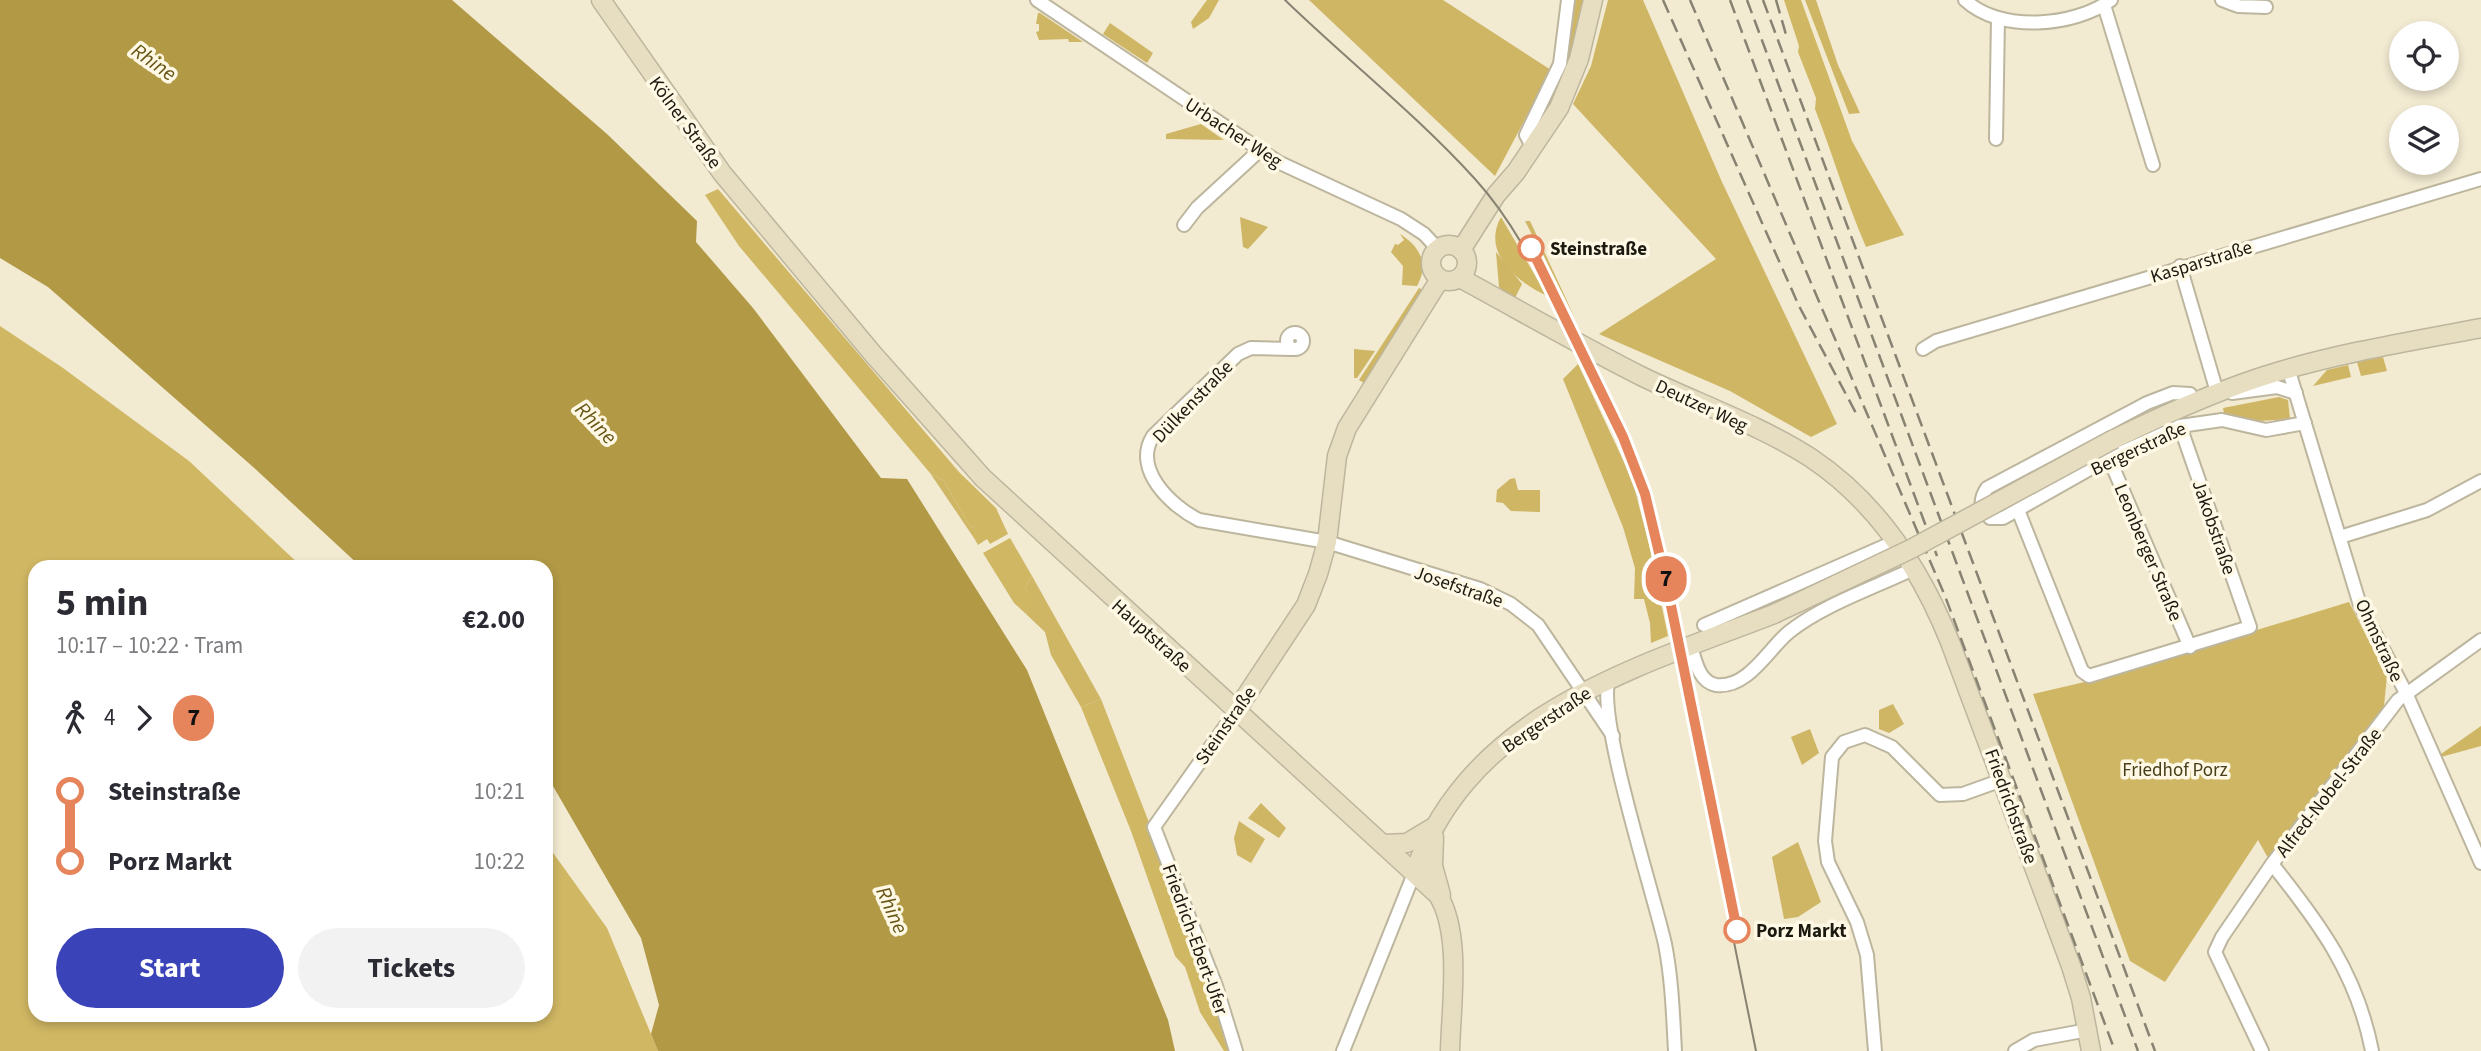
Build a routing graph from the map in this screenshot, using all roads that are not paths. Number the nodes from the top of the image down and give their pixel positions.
1 (601, 0) edge
2 (1037, 0) edge
3 (1568, 0) edge
4 (1593, 0) edge
5 (1965, 0) edge
6 (2222, 0) edge
7 (2108, 3) edge
8 (2266, 7) dead end
9 (1998, 18) junction
10 (1996, 139) dead end
11 (1533, 148) junction
12 (1260, 150) junction
13 (2153, 164) dead end
14 (2481, 178) edge
15 (1184, 225) dead end
16 (777, 239) joint
17 (1438, 249) junction
18 (1464, 256) junction
19 (2180, 266) junction
20 (1460, 278) junction
21 (1440, 279) junction
22 (2481, 328) edge
23 (1291, 349) dead end
24 (1923, 349) dead end
25 (2288, 368) junction
26 (2217, 392) junction
27 (2296, 393) junction
28 (2194, 401) junction
29 (2305, 423) junction
30 (2180, 426) junction
31 (2109, 458) junction
32 (2481, 481) edge
33 (2018, 510) junction
34 (2340, 537) junction
35 (1896, 541) junction
36 (1327, 542) junction
37 (1915, 568) junction
38 (1704, 625) dead end
39 (2481, 640) edge
40 (1691, 646) junction
41 (2190, 646) junction
42 (1609, 679) junction
43 (1583, 693) junction
44 (2406, 693) junction
45 (1236, 711) junction
46 (1613, 736) junction
47 (2002, 780) junction
48 (1435, 826) junction
49 (1154, 827) joint
50 (1384, 844) junction
51 (2481, 863) edge
52 (2272, 864) junction
53 (1415, 871) junction
54 (1444, 904) junction
55 (2088, 1030) junction
56 (1236, 1051) edge
57 (1343, 1051) edge
58 (1450, 1051) edge
59 (1675, 1051) edge
60 (1875, 1051) edge
61 (2015, 1051) edge
62 (2091, 1051) edge
63 (2262, 1051) edge
64 (2372, 1051) edge

1 - 16 street, Kölner Straße
2 - 12 street, Urbacher Weg
3 - 11 street
4 - 11 street
5 - 9 street
6 - 8 street
7 - 9 street
7 - 13 street
9 - 10 street
11 - 18 street
12 - 15 street
12 - 17 street, Urbacher Weg
14 - 19 street, Kasparstraße
16 - 45 street, Hauptstraße
17 - 18 street
17 - 21 street
18 - 20 street
19 - 24 street, Kasparstraße
19 - 26 street
20 - 21 street
20 - 35 street, Deutzer Weg
21 - 36 street, Steinstraße
22 - 25 street, Bergerstraße
23 - 36 street, Dülkenstraße
25 - 26 street, Bergerstraße
25 - 27 street, Ohmstraße
26 - 28 street, Bergerstraße
27 - 28 street, Bergerstraße
27 - 29 street, Ohmstraße
28 - 33 street, Bergerstraße
28 - 40 street, Bergerstraße, bridge
29 - 30 street, Bergerstraße
29 - 34 street, Ohmstraße
30 - 31 street, Bergerstraße
30 - 41 street, Jakobstraße
31 - 33 street, Bergerstraße
31 - 41 street, Leonberger Straße
32 - 34 street
33 - 41 street
34 - 44 street, Ohmstraße
35 - 37 street, Deutzer Weg
35 - 38 street
36 - 43 street, Josefstraße
36 - 45 street, Steinstraße
37 - 40 street
37 - 47 street, Friedrichstraße
39 - 44 street, Alfred-Nobel-Straße
40 - 42 street, Bergerstraße
42 - 43 street, Bergerstraße
42 - 46 street, Josefstraße
43 - 46 street, Josefstraße
43 - 48 street, Bergerstraße
44 - 51 street, Ohmstraße
44 - 52 street, Alfred-Nobel-Straße
45 - 49 street, Steinstraße
45 - 50 street, Hauptstraße
46 - 59 street, Josefstraße
47 - 55 street, Friedrichstraße
47 - 60 street
48 - 50 street
48 - 53 street, Bergerstraße
48 - 54 street
49 - 56 street, Friedrich-Ebert-Ufer
50 - 53 street, Hauptstraße
52 - 63 street, Alfred-Nobel-Straße
52 - 64 street
53 - 54 street, Hauptstraße
53 - 57 street
54 - 58 street, Hauptstraße
55 - 61 street
55 - 62 street, Friedrichstraße

